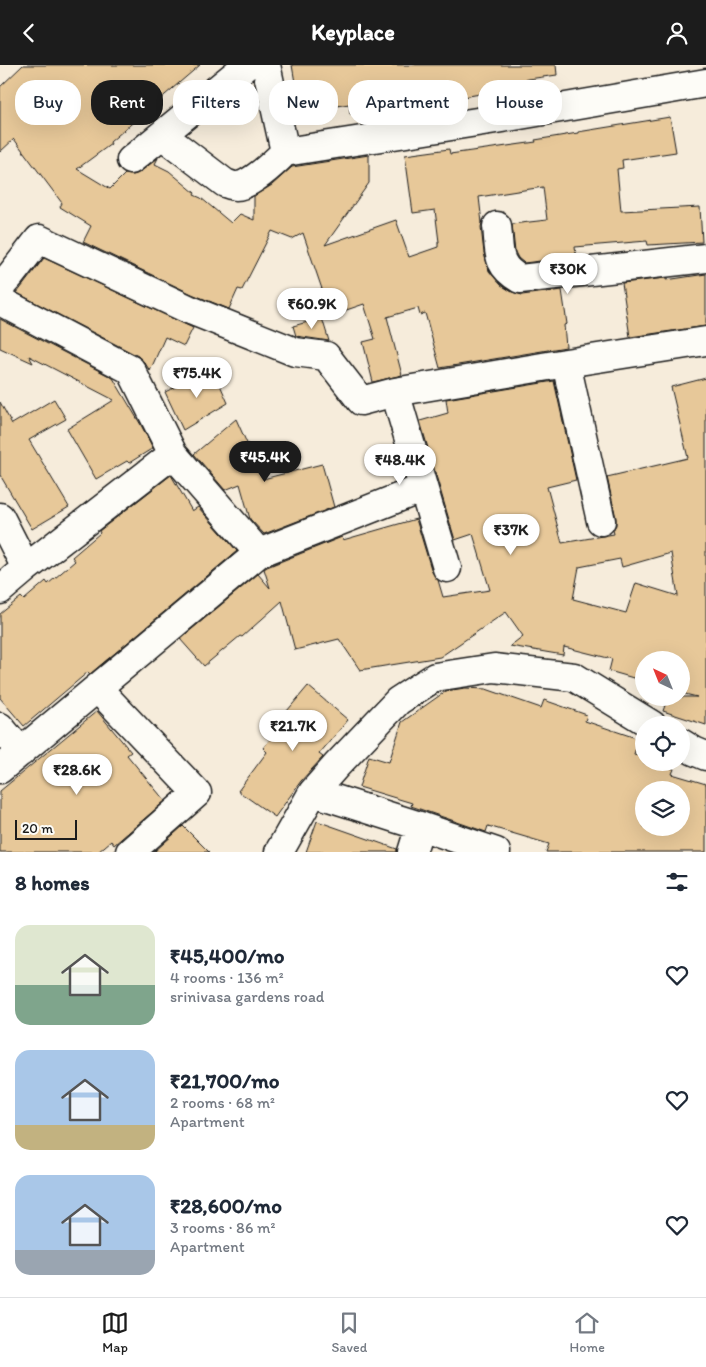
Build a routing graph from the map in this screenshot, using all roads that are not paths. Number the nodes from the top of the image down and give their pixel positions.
1 (247, 65) edge
2 (266, 65) edge
3 (706, 83) edge
4 (162, 135) junction
5 (285, 152) junction
6 (131, 159) dead end
7 (497, 226) dead end
8 (706, 258) edge
9 (0, 287) edge
10 (0, 301) edge
11 (706, 341) edge
12 (566, 363) junction
13 (395, 392) junction
14 (173, 454) junction
15 (423, 488) junction
16 (0, 517) edge
17 (601, 521) dead end
18 (259, 553) junction
19 (26, 568) junction
20 (447, 569) dead end
21 (0, 590) edge
22 (98, 689) junction
23 (637, 716) edge
24 (0, 727) edge
25 (690, 749) edge
26 (21, 752) junction
27 (706, 756) edge
28 (0, 769) edge
29 (313, 793) junction
30 (420, 826) junction
31 (130, 852) edge
32 (279, 852) edge
33 (412, 852) edge
34 (496, 852) edge

1 - 4 street
2 - 5 street
3 - 5 street
4 - 5 street
4 - 6 street
7 - 8 street
9 - 13 street
10 - 14 street
11 - 12 street
12 - 13 street
12 - 17 street
13 - 15 street
14 - 18 street
14 - 19 street
15 - 18 street
15 - 20 street
16 - 19 street
18 - 22 street
19 - 21 street
22 - 26 street
22 - 31 street
23 - 29 street
24 - 26 street
25 - 27 street
26 - 28 street
29 - 30 street
29 - 32 street
30 - 33 street
30 - 34 street

